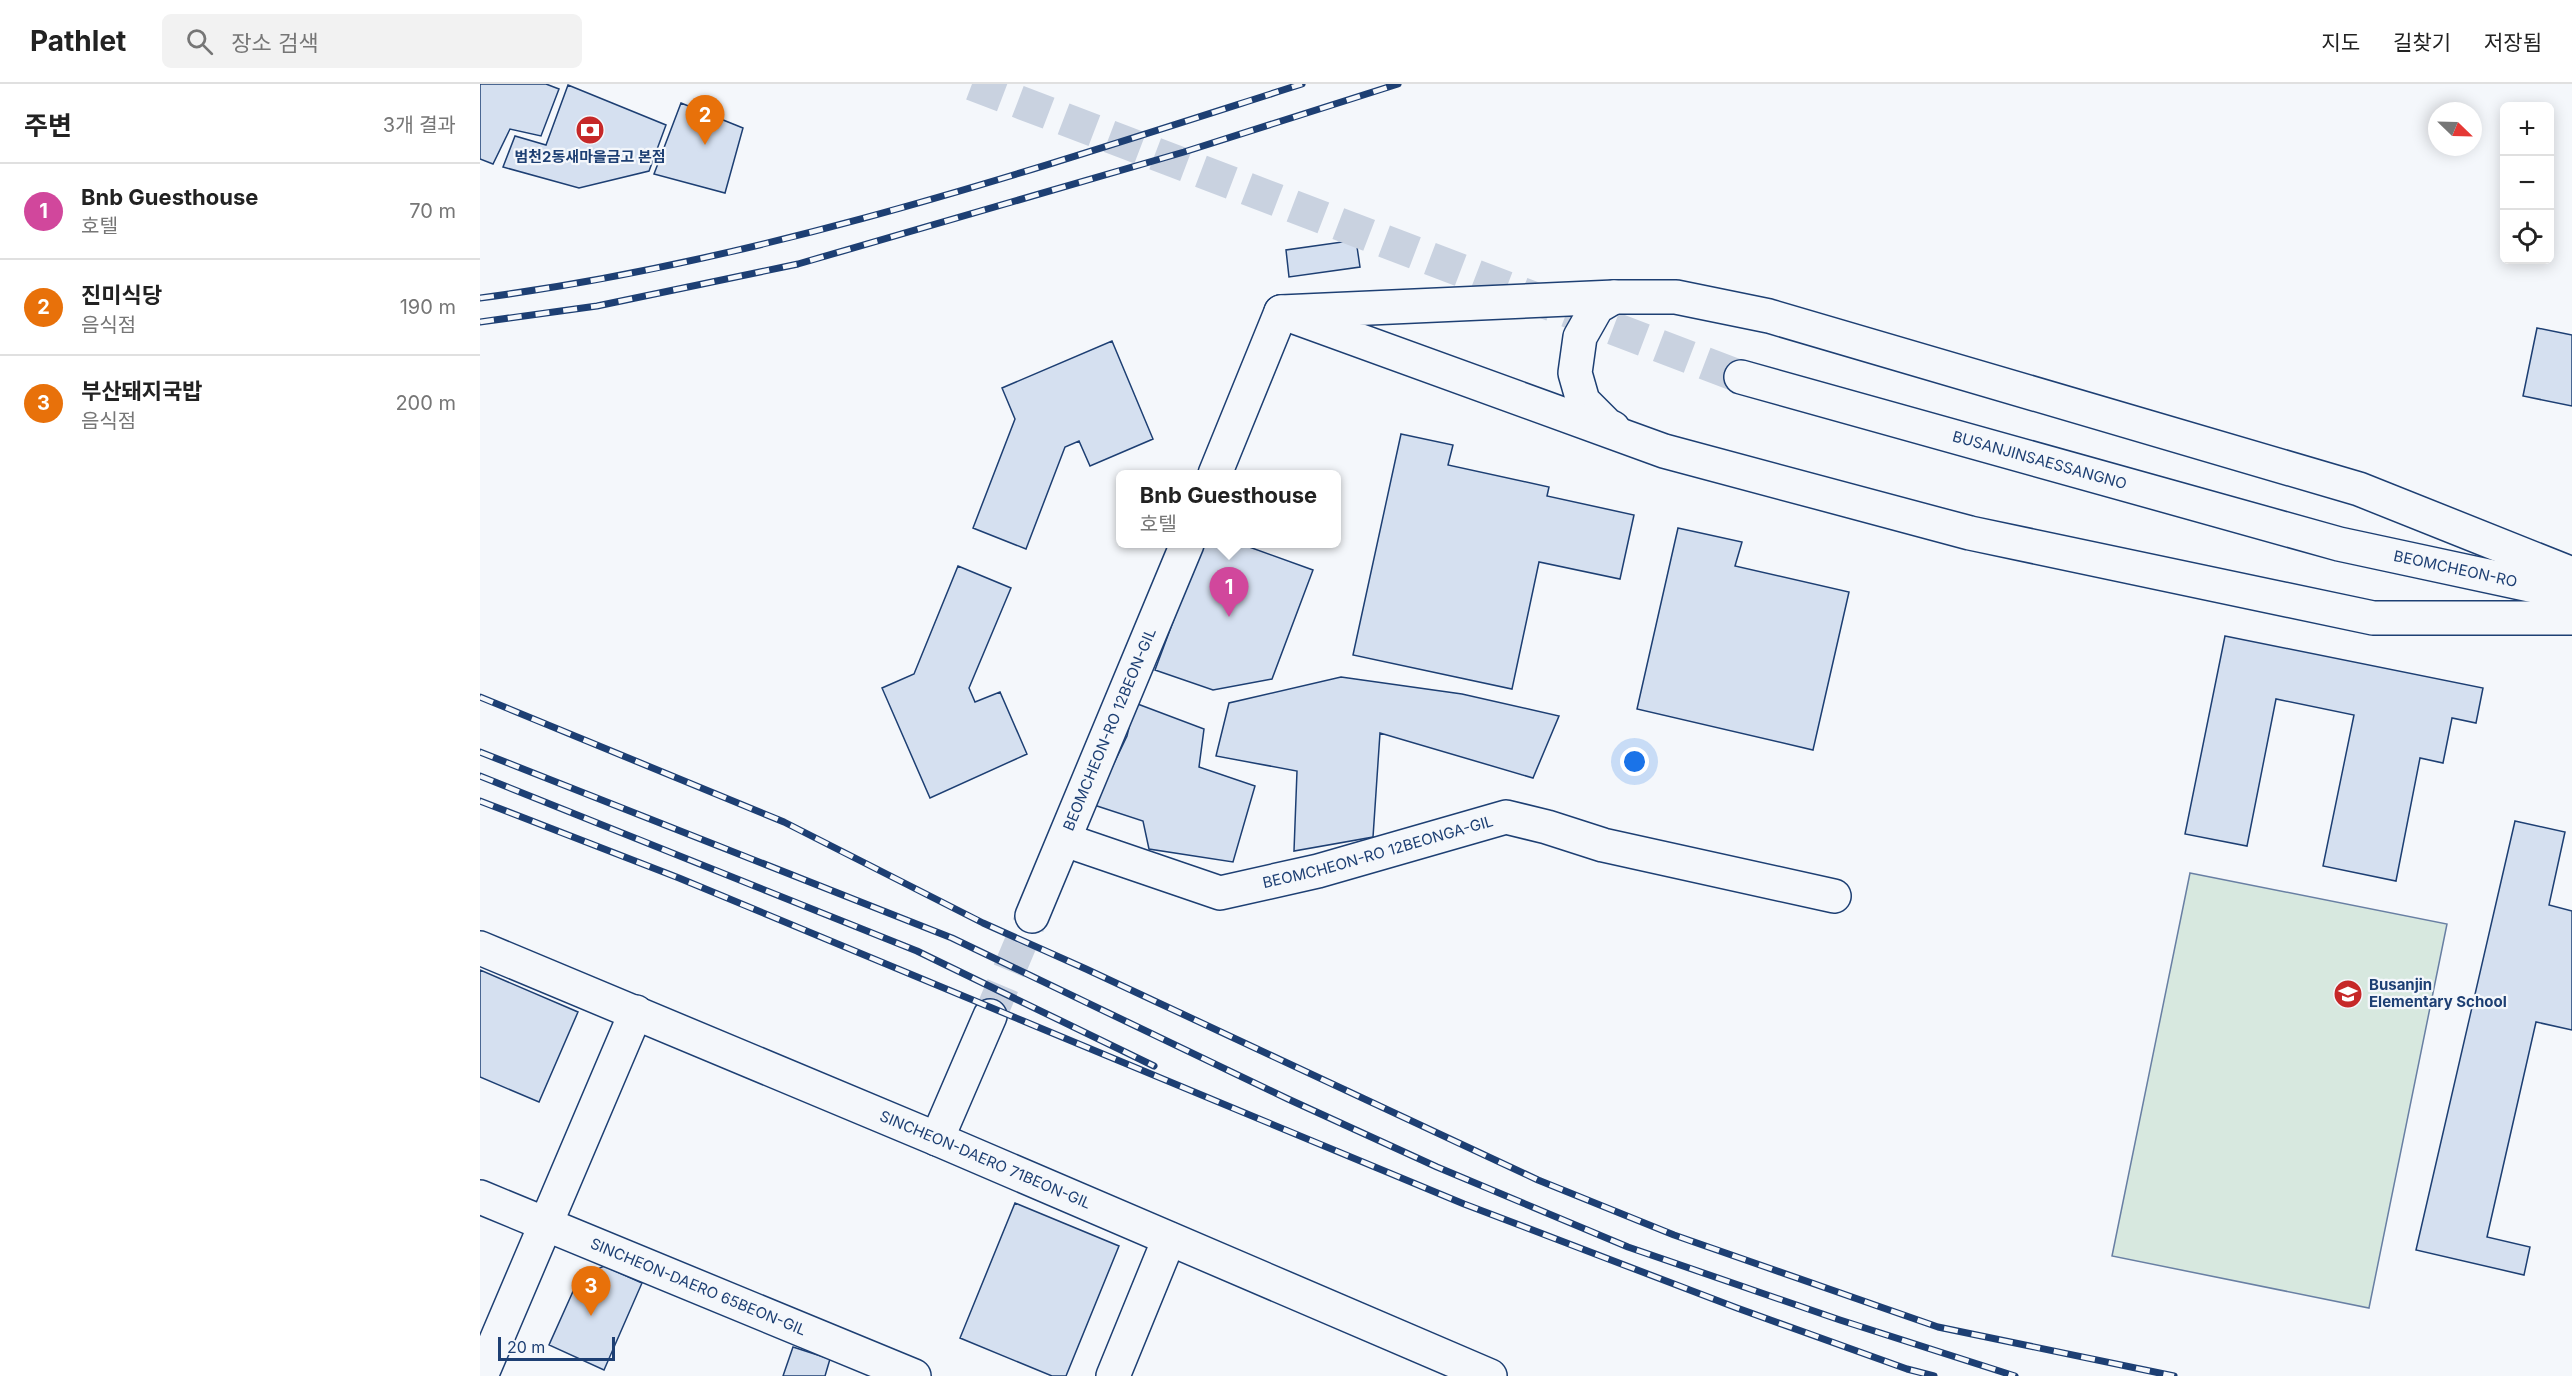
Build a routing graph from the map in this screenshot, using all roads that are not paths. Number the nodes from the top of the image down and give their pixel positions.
1 (1614, 297) junction
2 (1281, 312) junction
3 (1741, 377) tunnel mouth
4 (1664, 451) junction
5 (1217, 470) edge
6 (1185, 548) edge
7 (2572, 574) edge
8 (2572, 594) edge
9 (2572, 618) edge
10 (1065, 840) junction
11 (1834, 896) dead end
12 (1032, 916) tunnel mouth
13 (480, 948) edge
14 (636, 1012) junction
15 (990, 1016) tunnel mouth
16 (938, 1139) junction
17 (480, 1197) edge
18 (544, 1224) junction
19 (1169, 1239) junction
20 (481, 1376) edge
21 (914, 1376) edge
22 (1113, 1376) edge
23 (1490, 1376) edge

1 - 2 main road
1 - 4 main road
1 - 7 main road
2 - 4 main road
2 - 5 main road
3 - 8 main road, BEOMCHEON-RO
4 - 9 main road
6 - 10 main road, BEOMCHEON-RO 12BEON-GIL
10 - 11 main road, BEOMCHEON-RO 12BEONGA-GIL
10 - 12 main road, BEOMCHEON-RO 12BEON-GIL
13 - 14 main road, SINCHEON-DAERO 71BEON-GIL
14 - 16 main road, SINCHEON-DAERO 71BEON-GIL
14 - 18 main road
15 - 16 main road
16 - 19 main road, SINCHEON-DAERO 71BEON-GIL
17 - 18 main road, SINCHEON-DAERO 65BEON-GIL
18 - 20 main road
18 - 21 main road, SINCHEON-DAERO 65BEON-GIL
19 - 22 main road
19 - 23 main road, SINCHEON-DAERO 71BEON-GIL

